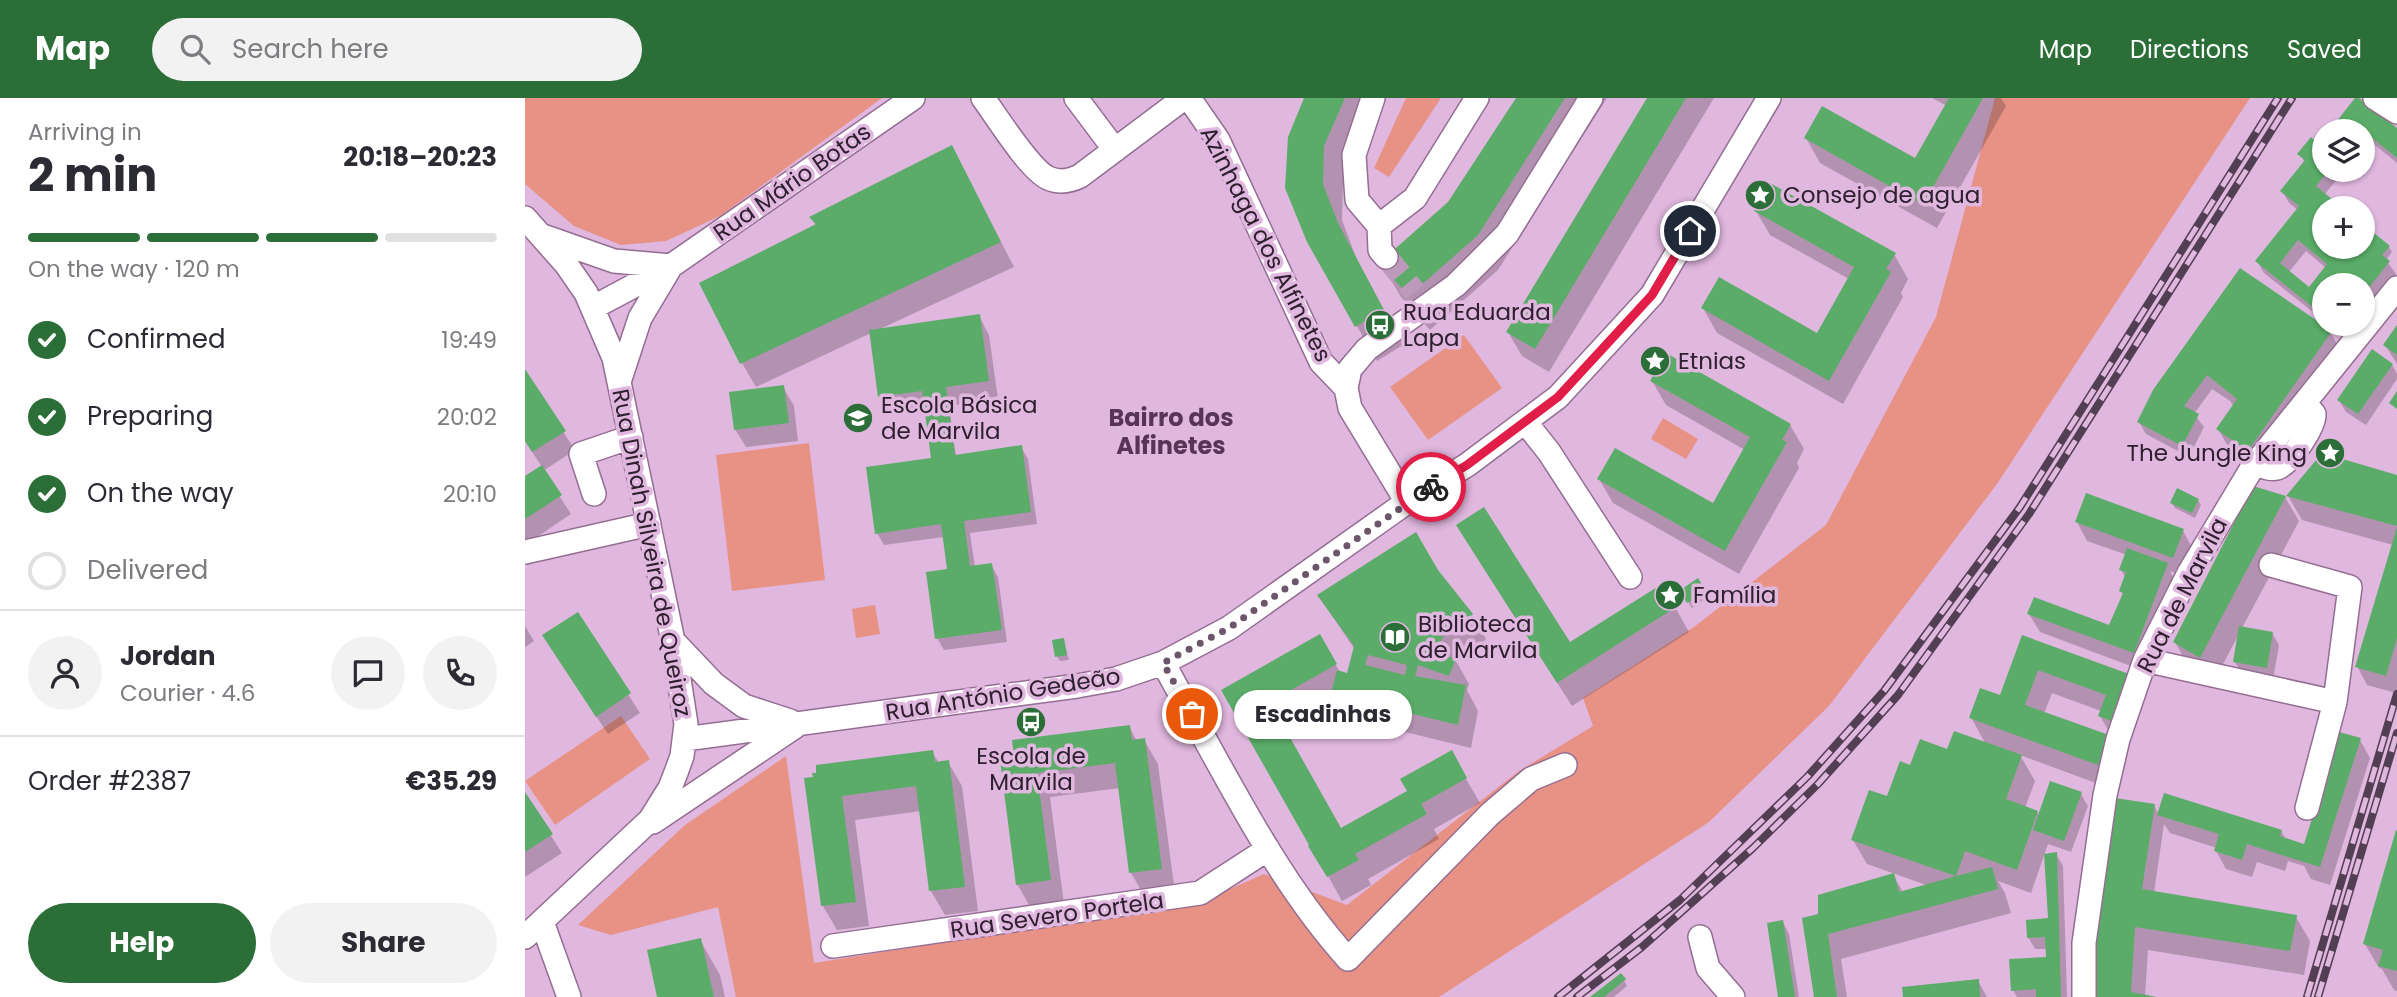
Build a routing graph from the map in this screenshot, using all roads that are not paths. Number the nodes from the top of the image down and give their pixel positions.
1 (913, 98) edge
2 (983, 98) edge
3 (1076, 98) edge
4 (1184, 98) edge
5 (1189, 98) edge
6 (1373, 98) edge
7 (1477, 98) edge
8 (1591, 98) edge
9 (1769, 98) edge
10 (2375, 98) edge
11 (2397, 112) edge
12 (1115, 150) junction
13 (525, 218) edge
14 (1379, 226) junction
15 (543, 236) junction
16 (1386, 257) tunnel mouth
17 (671, 266) junction
18 (2397, 288) edge
19 (594, 307) junction
20 (620, 379) junction
21 (1346, 388) junction
22 (1526, 423) junction
23 (631, 437) junction
24 (594, 494) dead end
25 (1407, 502) junction
26 (649, 524) junction
27 (525, 552) edge
28 (2271, 565) dead end
29 (1630, 577) dead end
30 (673, 641) junction
31 (2145, 660) junction
32 (1163, 663) junction
33 (2335, 702) junction
34 (800, 724) junction
35 (685, 739) junction
36 (1565, 765) dead end
37 (2307, 808) dead end
38 (639, 831) junction
39 (1268, 849) junction
40 (533, 930) edge
41 (1700, 937) dead end
42 (833, 946) dead end
43 (569, 997) edge
44 (1733, 997) edge
45 (2084, 997) edge

1 - 17 street, Rua Mário Botas
2 - 12 street
3 - 12 street
4 - 12 street
5 - 21 street, Azinhaga dos Alfinetes
6 - 14 street
7 - 14 street
8 - 21 street
9 - 22 street, Rua António Gedeão
10 - 11 street
13 - 15 street, Rua Dinah Silveira de Queiroz
14 - 16 street
15 - 17 street
15 - 19 street, Rua Dinah Silveira de Queiroz
17 - 19 street, Rua Mário Botas
17 - 20 street, Rua Mário Botas
18 - 31 street, Rua de Marvila
19 - 20 street, Rua Dinah Silveira de Queiroz
20 - 23 street, Rua Dinah Silveira de Queiroz
21 - 25 street
22 - 25 street, Rua António Gedeão
22 - 29 street
23 - 24 street
23 - 26 street, Rua Dinah Silveira de Queiroz
25 - 32 street, Rua António Gedeão
26 - 27 street
26 - 30 street, Rua Dinah Silveira de Queiroz
28 - 33 street
30 - 34 street, Rua António Gedeão
30 - 35 street, Rua Dinah Silveira de Queiroz
31 - 33 street
31 - 45 street, Rua de Marvila
32 - 34 street, Rua António Gedeão
32 - 39 street
33 - 37 street
34 - 35 street, Rua António Gedeão
34 - 38 street, Rua António Gedeão
35 - 38 street, Rua Dinah Silveira de Queiroz
36 - 39 street
38 - 40 street, Rua Dinah Silveira de Queiroz
39 - 42 street, Rua Severo Portela
40 - 43 street
41 - 44 street

